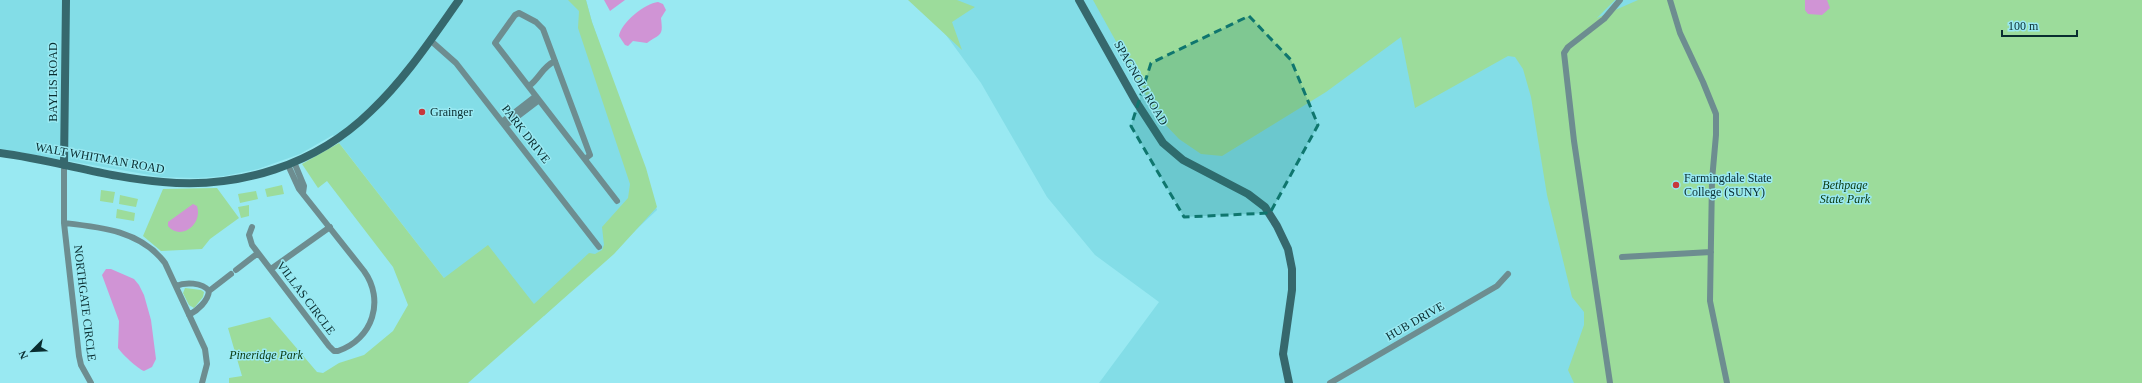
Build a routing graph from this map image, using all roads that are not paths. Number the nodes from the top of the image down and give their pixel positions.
1 (66, 0) edge
2 (459, 0) edge
3 (1079, 0) edge
4 (1620, 0) edge
5 (1670, 0) edge
6 (430, 40) junction
7 (555, 61) junction
8 (529, 86) junction
9 (538, 98) junction
10 (504, 124) junction
11 (0, 153) edge
12 (585, 159) junction
13 (291, 163) junction
14 (64, 165) junction
15 (617, 201) dead end
16 (64, 223) junction
17 (252, 227) dead end
18 (330, 228) junction
19 (599, 247) dead end
20 (1711, 252) junction
21 (258, 253) junction
22 (1622, 257) dead end
23 (271, 269) junction
24 (1508, 274) dead end
25 (176, 286) junction
26 (209, 291) junction
27 (189, 315) junction
28 (91, 383) edge
29 (202, 383) edge
30 (1289, 383) edge
31 (1330, 383) edge
32 (1610, 383) edge
33 (1727, 383) edge

1 - 14 main road, BAYLIS ROAD
2 - 6 main road, WALT WHITMAN ROAD
3 - 30 main road, SPAGNOLI ROAD
4 - 32 street
5 - 20 street
6 - 10 street, PARK DRIVE
6 - 13 main road, WALT WHITMAN ROAD
7 - 8 street
7 - 8 street
7 - 12 street
8 - 9 street
9 - 10 street
9 - 12 street
10 - 19 street, PARK DRIVE
11 - 14 main road, WALT WHITMAN ROAD
12 - 15 street
13 - 14 main road, WALT WHITMAN ROAD
13 - 18 street, VILLAS CIRCLE
14 - 16 street, NORTHGATE CIRCLE
16 - 25 street, NORTHGATE CIRCLE
16 - 28 street, NORTHGATE CIRCLE
17 - 21 street, VILLAS CIRCLE
18 - 23 street
18 - 23 street, VILLAS CIRCLE
20 - 22 street
20 - 33 street
21 - 23 street, VILLAS CIRCLE
21 - 26 street
24 - 31 street, HUB DRIVE
25 - 26 street
25 - 27 street, NORTHGATE CIRCLE
26 - 27 street
27 - 29 street, NORTHGATE CIRCLE

